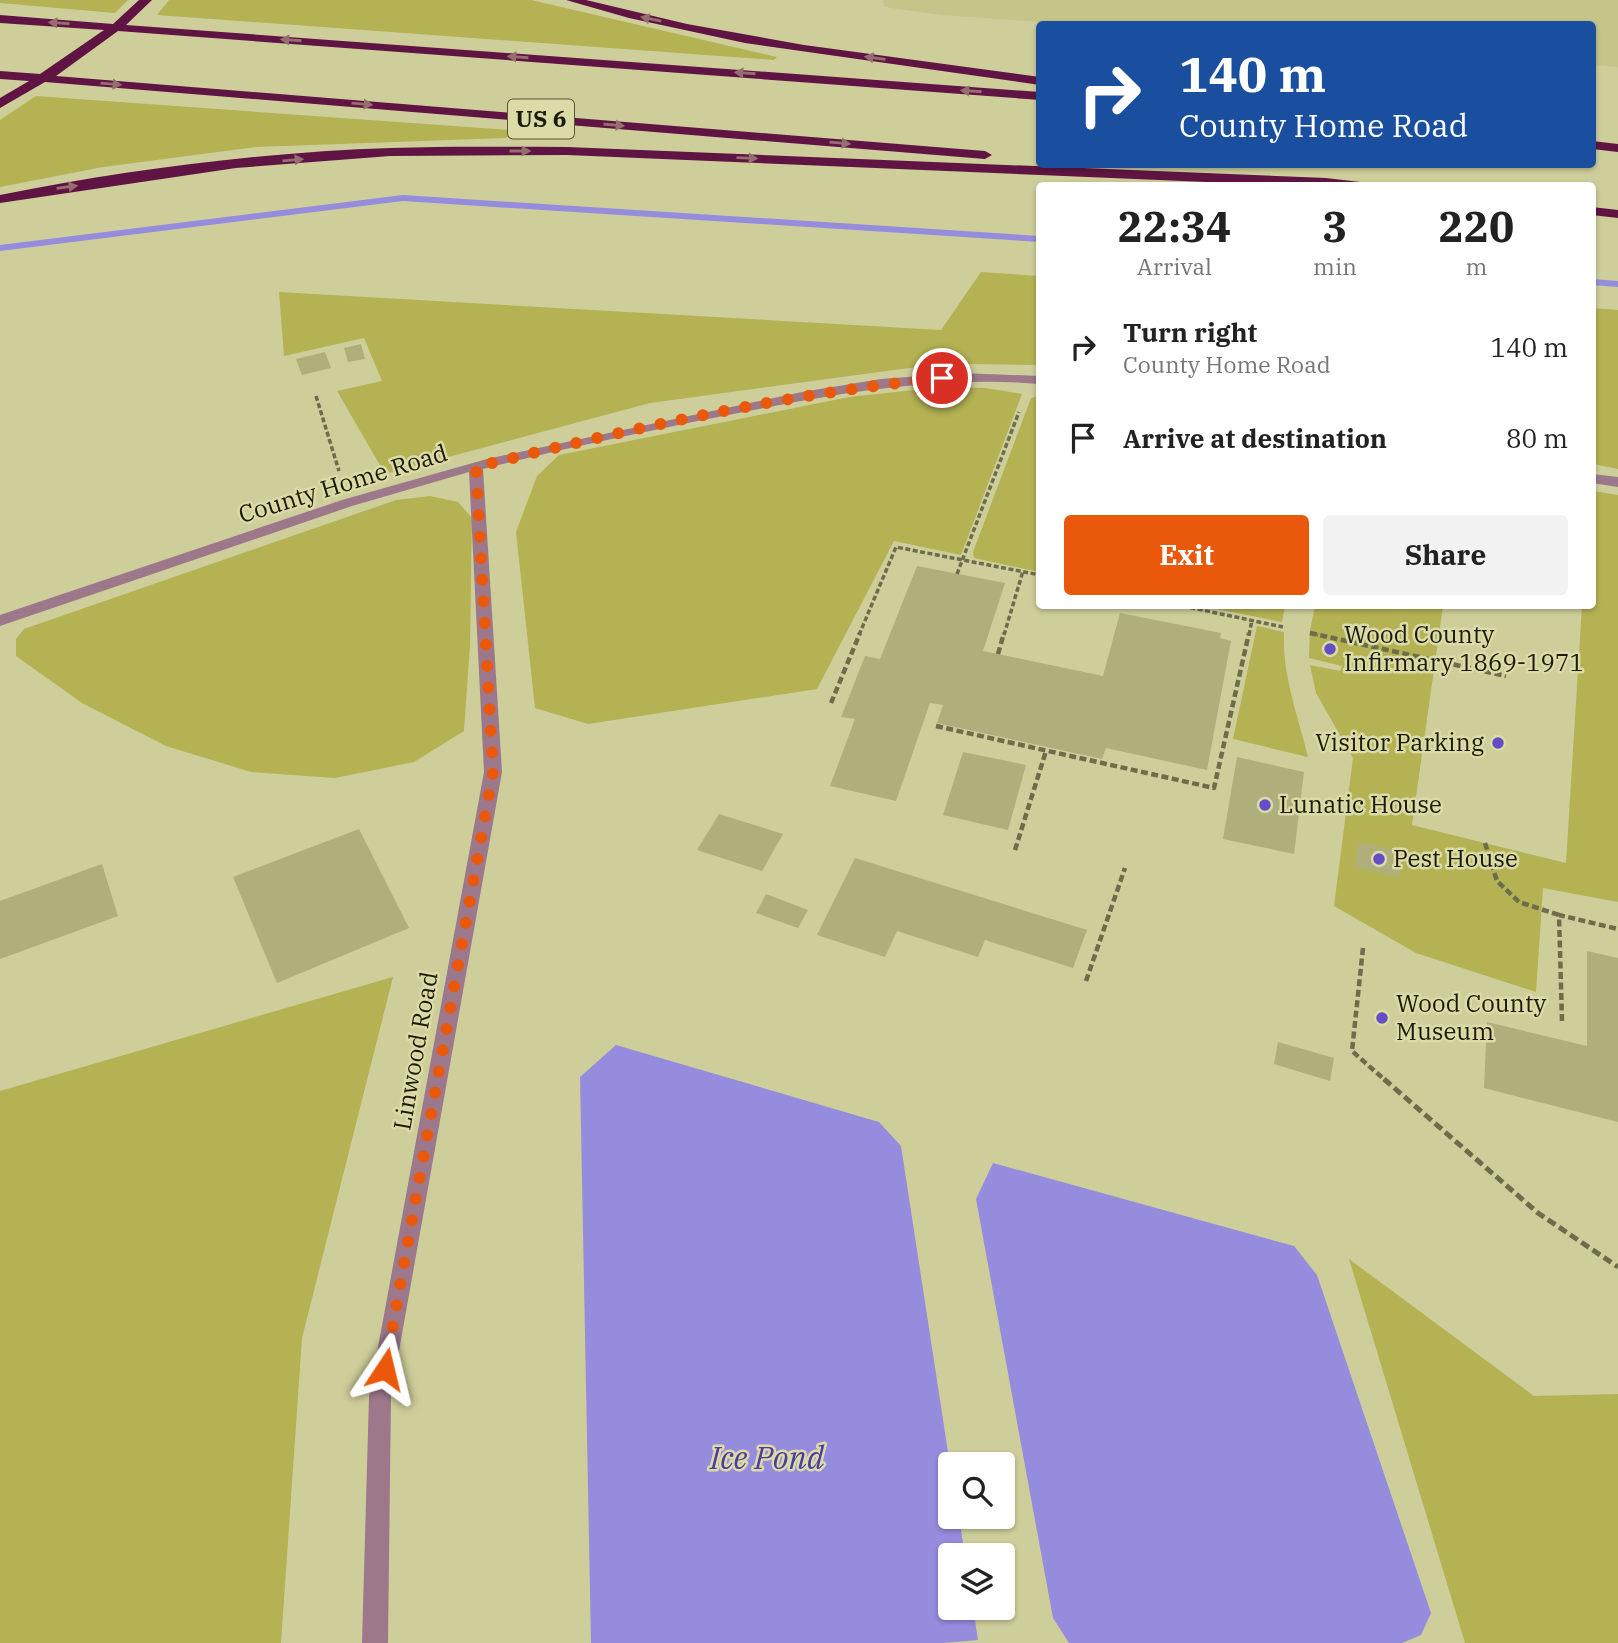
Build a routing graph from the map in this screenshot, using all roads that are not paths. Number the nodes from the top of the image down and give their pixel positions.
1 (146, 0) edge
2 (572, 0) edge
3 (0, 19) edge
4 (118, 27) junction
5 (0, 75) edge
6 (43, 79) junction
7 (1036, 80) edge
8 (1036, 96) edge
9 (0, 104) edge
10 (1596, 145) edge
11 (1618, 148) edge
12 (1036, 159) edge
13 (1157, 168) edge
14 (1316, 182) edge
15 (1327, 182) edge
16 (0, 199) edge
17 (1596, 211) edge
18 (1618, 214) edge
19 (1036, 379) edge
20 (476, 467) junction
21 (1596, 479) edge
22 (1618, 482) edge
23 (0, 621) edge
24 (375, 1643) edge

1 - 4 highway
7 -> 2 highway
4 -> 3 highway
4 - 6 highway
8 -> 4 highway
5 - 6 highway, US 6
6 - 9 highway
6 -> 12 highway, US 6
10 - 11 highway
13 - 15 highway
16 -> 14 highway
17 - 18 highway
19 - 20 street, County Home Road
20 - 23 street, County Home Road
20 - 24 street, Linwood Road
21 - 22 street

